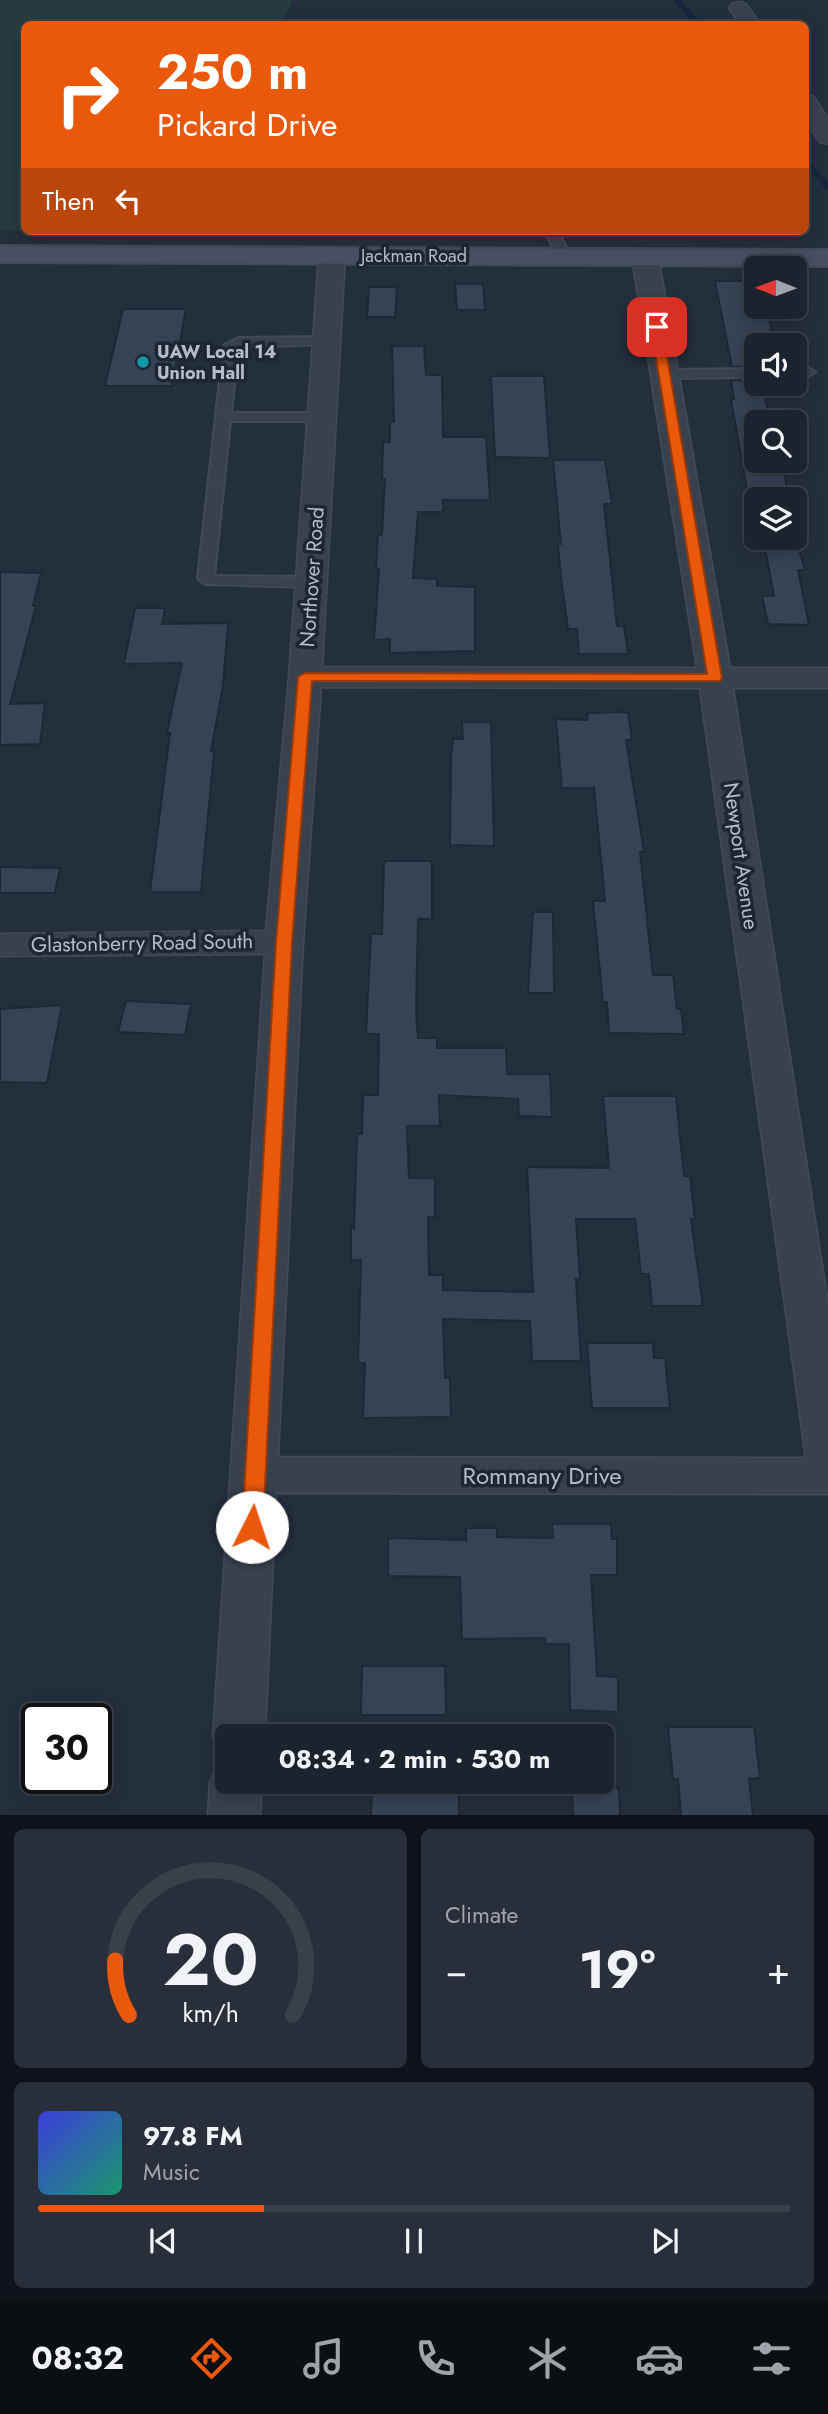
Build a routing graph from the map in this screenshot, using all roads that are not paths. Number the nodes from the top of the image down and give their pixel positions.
1 (809, 107) edge
2 (828, 137) edge
3 (554, 235) edge
4 (507, 244) edge
5 (0, 254) edge
6 (332, 256) junction
7 (564, 257) junction
8 (645, 257) junction
9 (828, 258) edge
10 (326, 341) junction
11 (744, 373) edge
12 (664, 374) junction
13 (223, 417) junction
14 (322, 417) junction
15 (311, 582) junction
16 (305, 677) junction
17 (715, 678) junction
18 (828, 678) edge
19 (284, 942) junction
20 (0, 945) edge
21 (828, 1456) edge
22 (256, 1475) junction
23 (828, 1476) edge
24 (240, 1724) edge
25 (235, 1794) edge
26 (234, 1815) edge

1 - 2 street
3 - 7 lane
4 - 6 main road, Jackman Road
4 - 7 main road, Jackman Road
5 - 6 main road, Jackman Road
6 - 10 street, Northover Road
7 - 8 main road, Jackman Road
8 - 9 main road, Jackman Road
8 - 12 street, Newport Avenue
10 - 13 lane
10 - 14 street, Northover Road
11 - 12 lane
12 - 17 street, Newport Avenue
13 - 14 lane
13 - 15 lane
14 - 15 street, Northover Road
15 - 16 street, Northover Road
16 - 17 street
16 - 19 street, Northover Road
17 - 18 street
17 - 21 street, Newport Avenue
19 - 20 street, Glastonberry Road South
19 - 22 street, Northover Road
22 - 23 street, Rommany Drive
22 - 24 street, Northover Road
25 - 26 street

